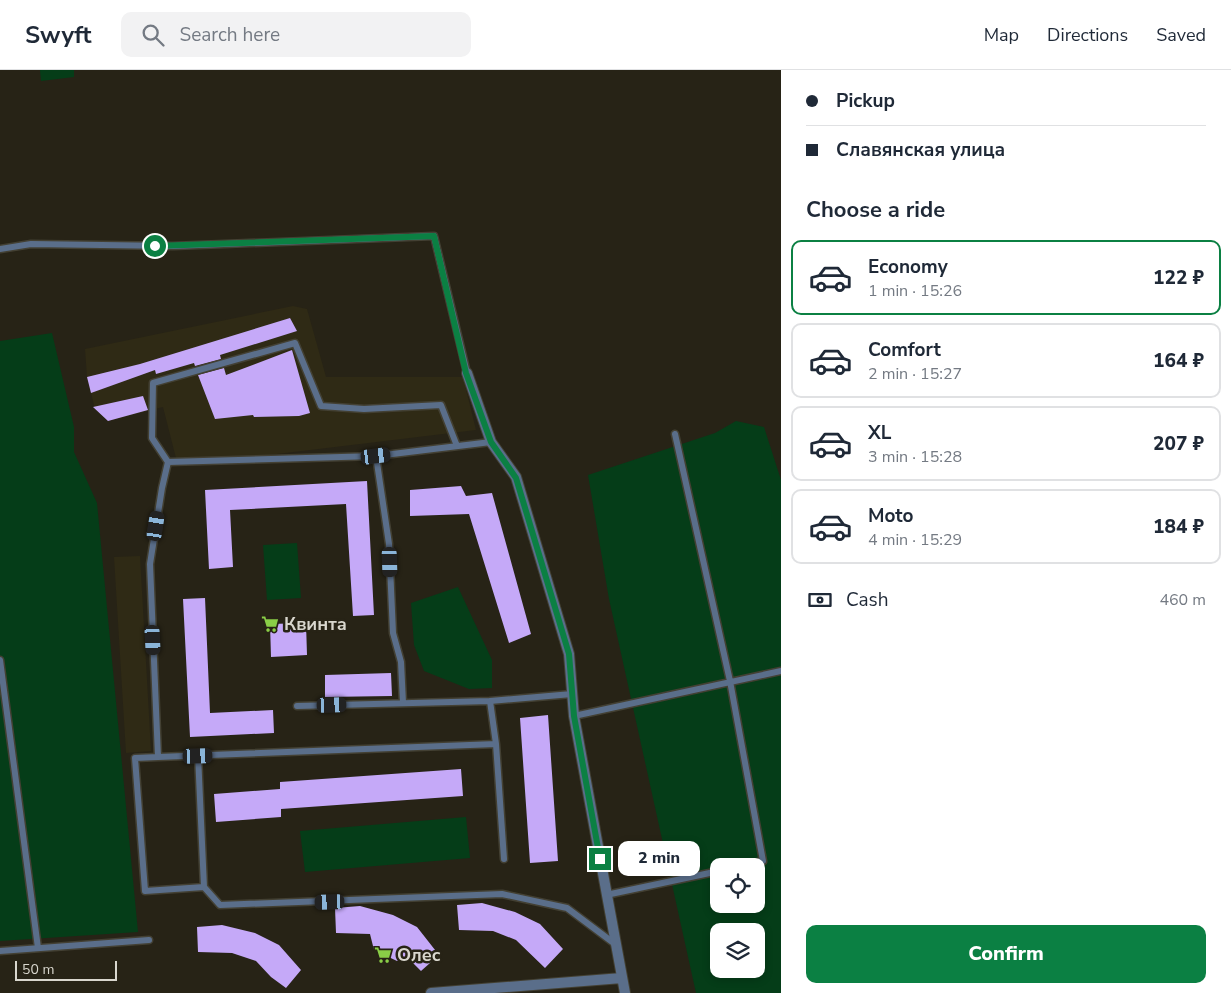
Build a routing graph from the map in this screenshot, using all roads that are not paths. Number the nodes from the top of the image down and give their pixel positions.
1 (0, 249) edge
2 (466, 373) joint
3 (676, 434) dead end
4 (491, 442) junction
5 (457, 446) junction
6 (376, 456) junction
7 (168, 462) junction
8 (0, 660) edge
9 (781, 671) edge
10 (730, 682) junction
11 (572, 694) junction
12 (490, 701) junction
13 (404, 703) junction
14 (297, 706) dead end
15 (574, 716) junction
16 (496, 744) junction
17 (198, 756) junction
18 (158, 757) junction
19 (762, 858) edge
20 (504, 859) dead end
21 (710, 873) edge
22 (204, 888) junction
23 (606, 894) junction
24 (150, 940) dead end
25 (615, 944) junction
26 (38, 948) junction
27 (0, 951) edge
28 (622, 978) junction
29 (430, 993) edge
30 (625, 993) edge

1 - 2 lane
2 - 4 street
3 - 10 lane
4 - 5 lane
4 - 11 street
5 - 6 lane
5 - 7 lane
6 - 7 lane
6 - 13 lane
7 - 18 lane
8 - 26 lane
9 - 10 lane
10 - 15 lane
10 - 19 lane
11 - 12 lane
11 - 15 street
12 - 13 lane
12 - 16 lane
13 - 14 lane
15 - 23 street
16 - 17 lane
16 - 20 lane
17 - 18 lane
17 - 22 lane
18 - 22 lane
21 - 23 lane
22 - 25 lane
23 - 25 street
24 - 26 lane
25 - 28 street
26 - 27 lane
28 - 29 street
28 - 30 street

